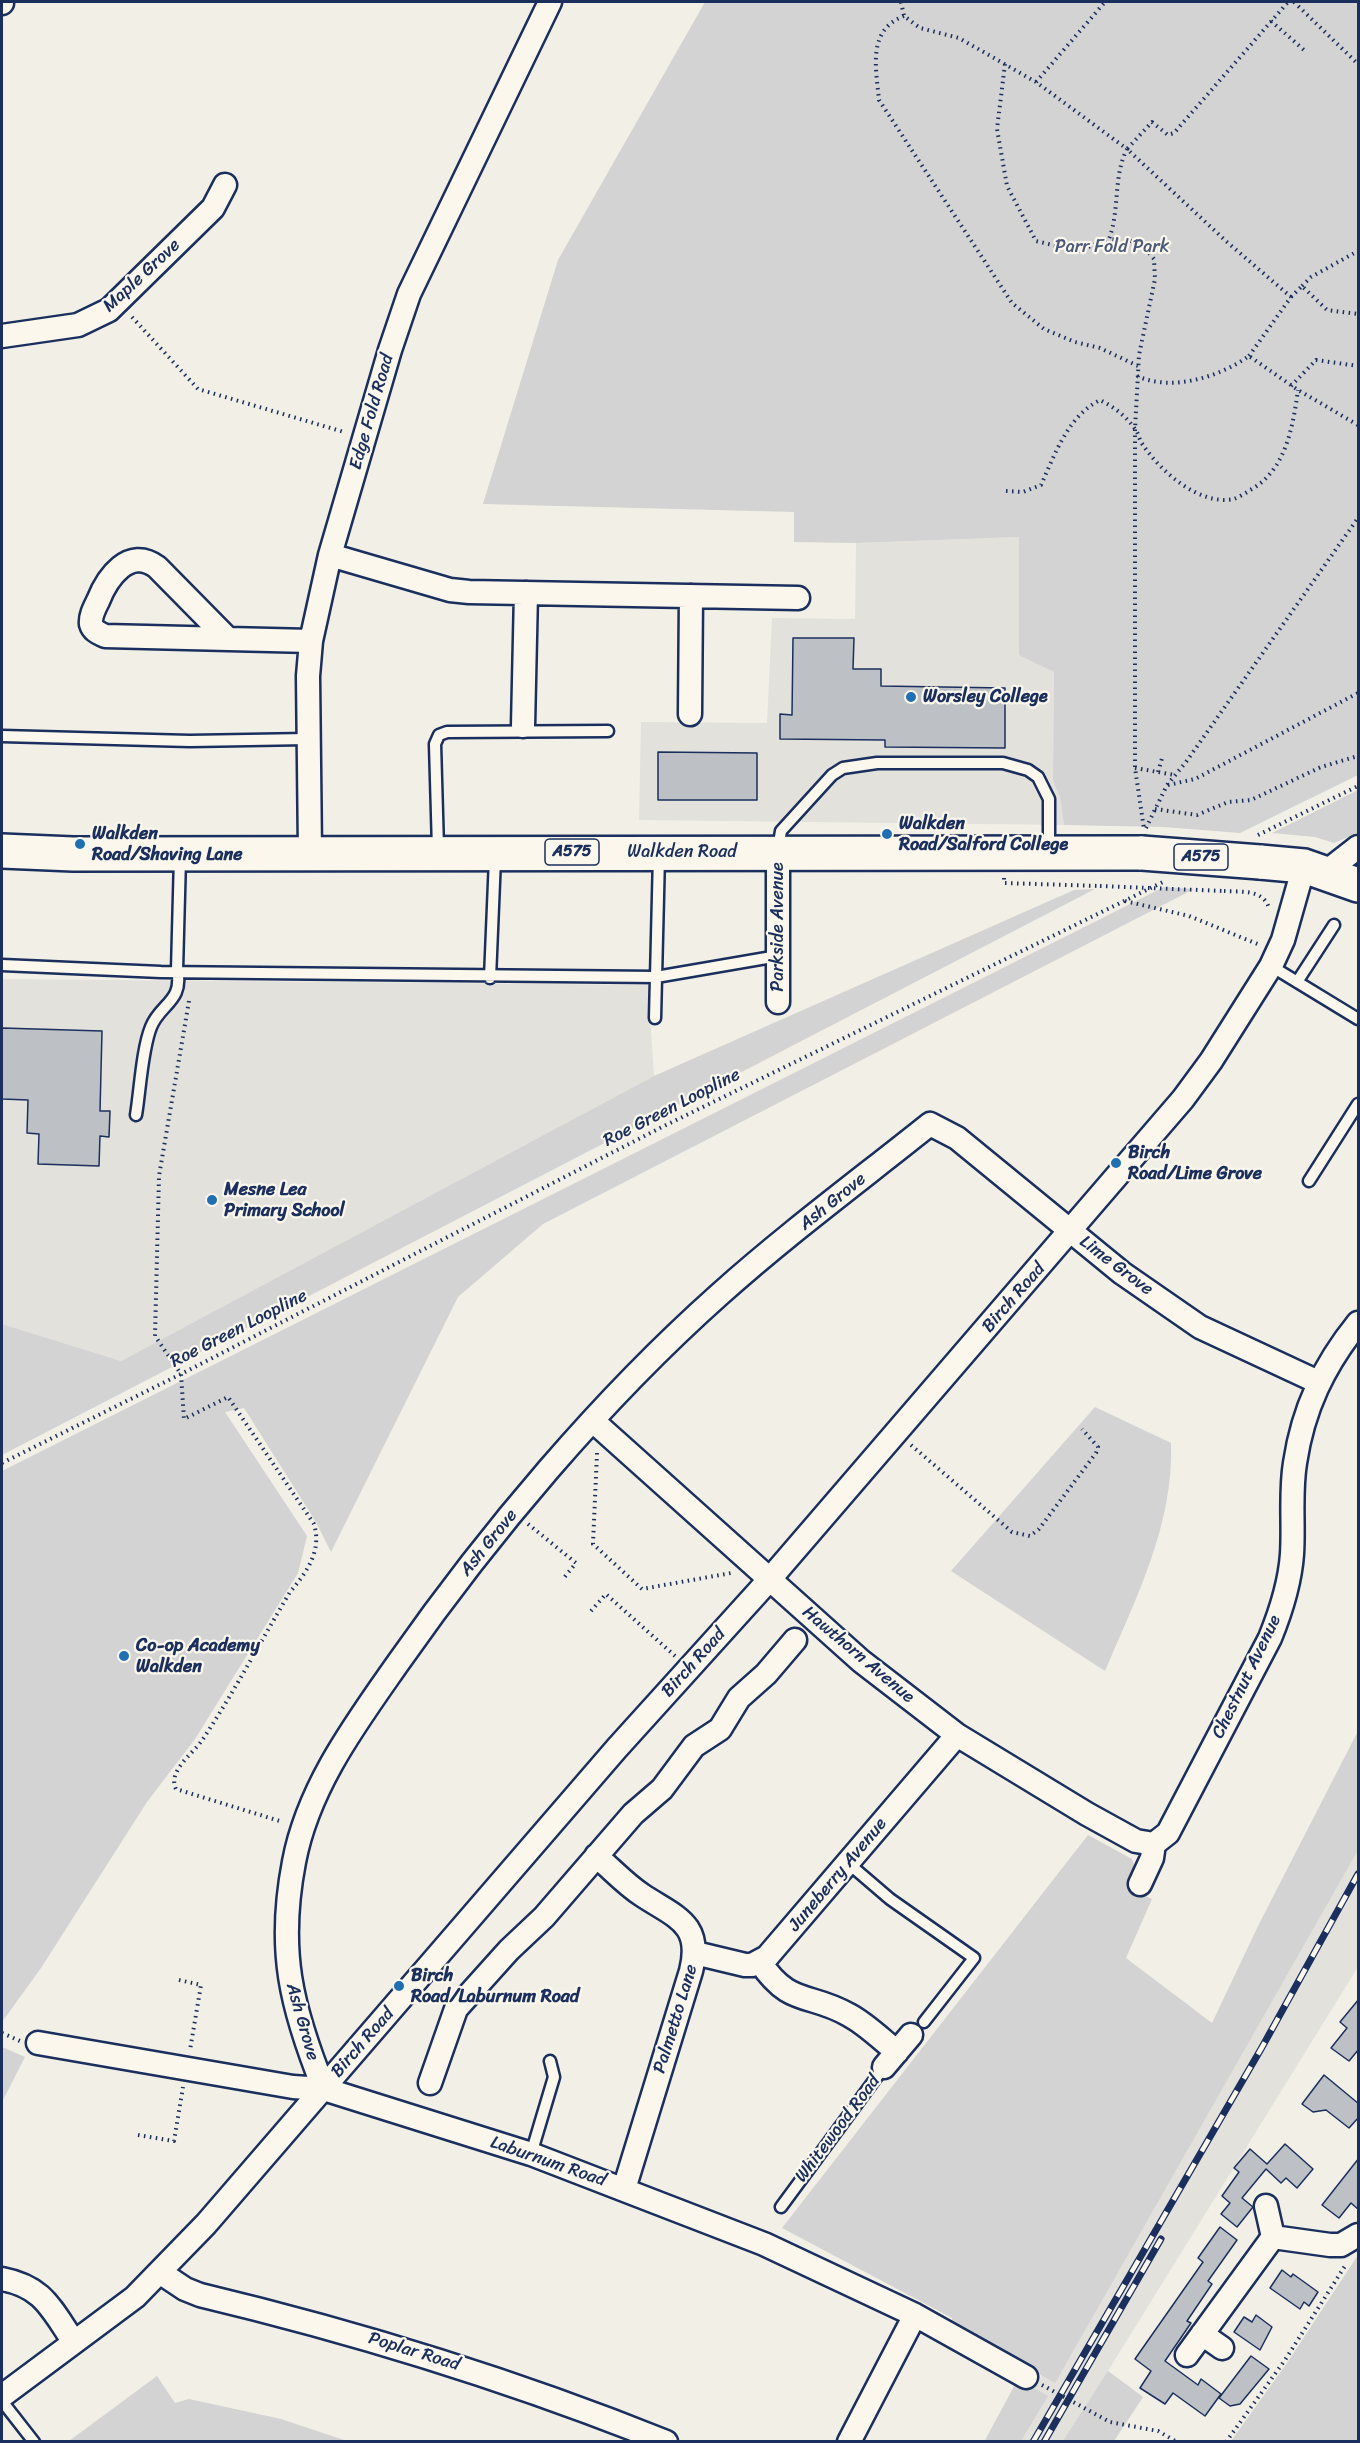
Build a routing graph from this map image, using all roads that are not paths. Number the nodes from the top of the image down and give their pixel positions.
1 (550, 2) edge
2 (225, 185) dead end
3 (2, 336) edge
4 (330, 555) junction
5 (526, 593) junction
6 (691, 596) junction
7 (798, 598) dead end
8 (226, 637) junction
9 (311, 641) junction
10 (690, 714) dead end
11 (523, 726) dead end
12 (608, 731) dead end
13 (2, 736) edge
14 (307, 739) junction
15 (1359, 848) edge
16 (2, 851) edge
17 (310, 852) junction
18 (659, 852) junction
19 (778, 852) junction
20 (1049, 852) junction
21 (438, 853) junction
22 (495, 853) junction
23 (180, 854) junction
24 (1315, 869) junction
25 (1359, 885) edge
26 (1334, 925) dead end
27 (778, 956) junction
28 (1274, 959) junction
29 (2, 965) edge
30 (177, 970) junction
31 (656, 977) junction
32 (490, 978) junction
33 (1297, 982) junction
34 (778, 1002) dead end
35 (654, 1018) dead end
36 (1359, 1019) edge
37 (1359, 1104) edge
38 (136, 1115) dead end
39 (930, 1124) joint
40 (1309, 1181) dead end
41 (1072, 1232) junction
42 (1359, 1323) edge
43 (1318, 1382) junction
44 (596, 1423) junction
45 (763, 1575) junction
46 (795, 1640) dead end
47 (957, 1735) junction
48 (1154, 1844) junction
49 (596, 1856) junction
50 (848, 1863) junction
51 (1140, 1884) dead end
52 (695, 1953) junction
53 (760, 1962) junction
54 (39, 2043) dead end
55 (904, 2044) junction
56 (550, 2061) dead end
57 (430, 2083) dead end
58 (324, 2089) junction
59 (531, 2154) junction
60 (624, 2189) junction
61 (1266, 2206) dead end
62 (781, 2207) dead end
63 (1273, 2236) junction
64 (1354, 2238) edge
65 (161, 2273) junction
66 (2, 2279) edge
67 (915, 2315) junction
68 (1202, 2334) junction
69 (74, 2342) junction
70 (1222, 2348) dead end
71 (1187, 2355) dead end
72 (1026, 2376) road end
73 (2, 2396) edge
74 (2, 2401) edge
75 (34, 2442) edge
76 (666, 2442) edge
77 (849, 2442) edge

1 - 4 street, Edge Fold Road
2 - 3 street, Maple Grove
4 - 5 street
4 - 9 street, Edge Fold Road
5 - 6 street
5 - 11 street
6 - 7 street
6 - 10 street
8 - 8 street
8 - 9 street
9 - 14 street, Edge Fold Road
12 - 21 lane
13 - 14 lane
14 - 17 street, Edge Fold Road
15 - 24 street
16 - 23 main road, Walkden Road / A575
17 - 21 main road, Walkden Road / A575
17 - 23 main road, Walkden Road / A575
18 - 19 main road, Walkden Road / A575
18 - 22 main road, Walkden Road / A575
18 - 31 lane
19 - 20 main road, Walkden Road / A575
19 - 20 lane
19 - 27 street, Parkside Avenue
20 - 24 main road, Walkden Road / A575, bridge
21 - 22 main road, Walkden Road / A575
22 - 32 lane
23 - 30 lane
24 - 25 main road, Walkden Road / A575
24 - 28 street, Birch Road
26 - 33 lane
27 - 31 lane
27 - 34 street, Parkside Avenue
28 - 33 lane
28 - 41 street, Birch Road
29 - 30 lane
30 - 32 lane
30 - 38 lane
31 - 32 lane
31 - 35 lane
33 - 36 lane
37 - 40 lane
39 - 41 street, Lime Grove
39 - 44 street, Ash Grove
41 - 43 street, Lime Grove
41 - 45 street, Birch Road
42 - 43 street, Chestnut Avenue
43 - 48 street, Chestnut Avenue
44 - 45 street, Hawthorn Avenue
44 - 58 street, Ash Grove
45 - 47 street, Hawthorn Avenue
45 - 58 street, Birch Road
46 - 49 street
47 - 48 street, Hawthorn Avenue
47 - 50 street, Juneberry Avenue
48 - 51 street, Chestnut Avenue
49 - 52 street, Palmetto Lane
49 - 57 street
50 - 53 street, Juneberry Avenue
50 - 55 lane, Whitewood Road
52 - 53 street
52 - 60 street, Palmetto Lane
53 - 55 street
54 - 58 street, Laburnum Road
55 - 62 lane, Whitewood Road
56 - 59 lane
58 - 59 street, Laburnum Road
58 - 65 street, Birch Road
59 - 60 street, Laburnum Road
60 - 67 street, Laburnum Road
61 - 63 street
63 - 64 street
63 - 68 street
65 - 69 street, Birch Road
65 - 76 street, Poplar Road
66 - 69 street
67 - 72 street, Laburnum Road
67 - 77 street
68 - 70 street
68 - 71 street
69 - 73 street, Birch Road
74 - 75 lane

